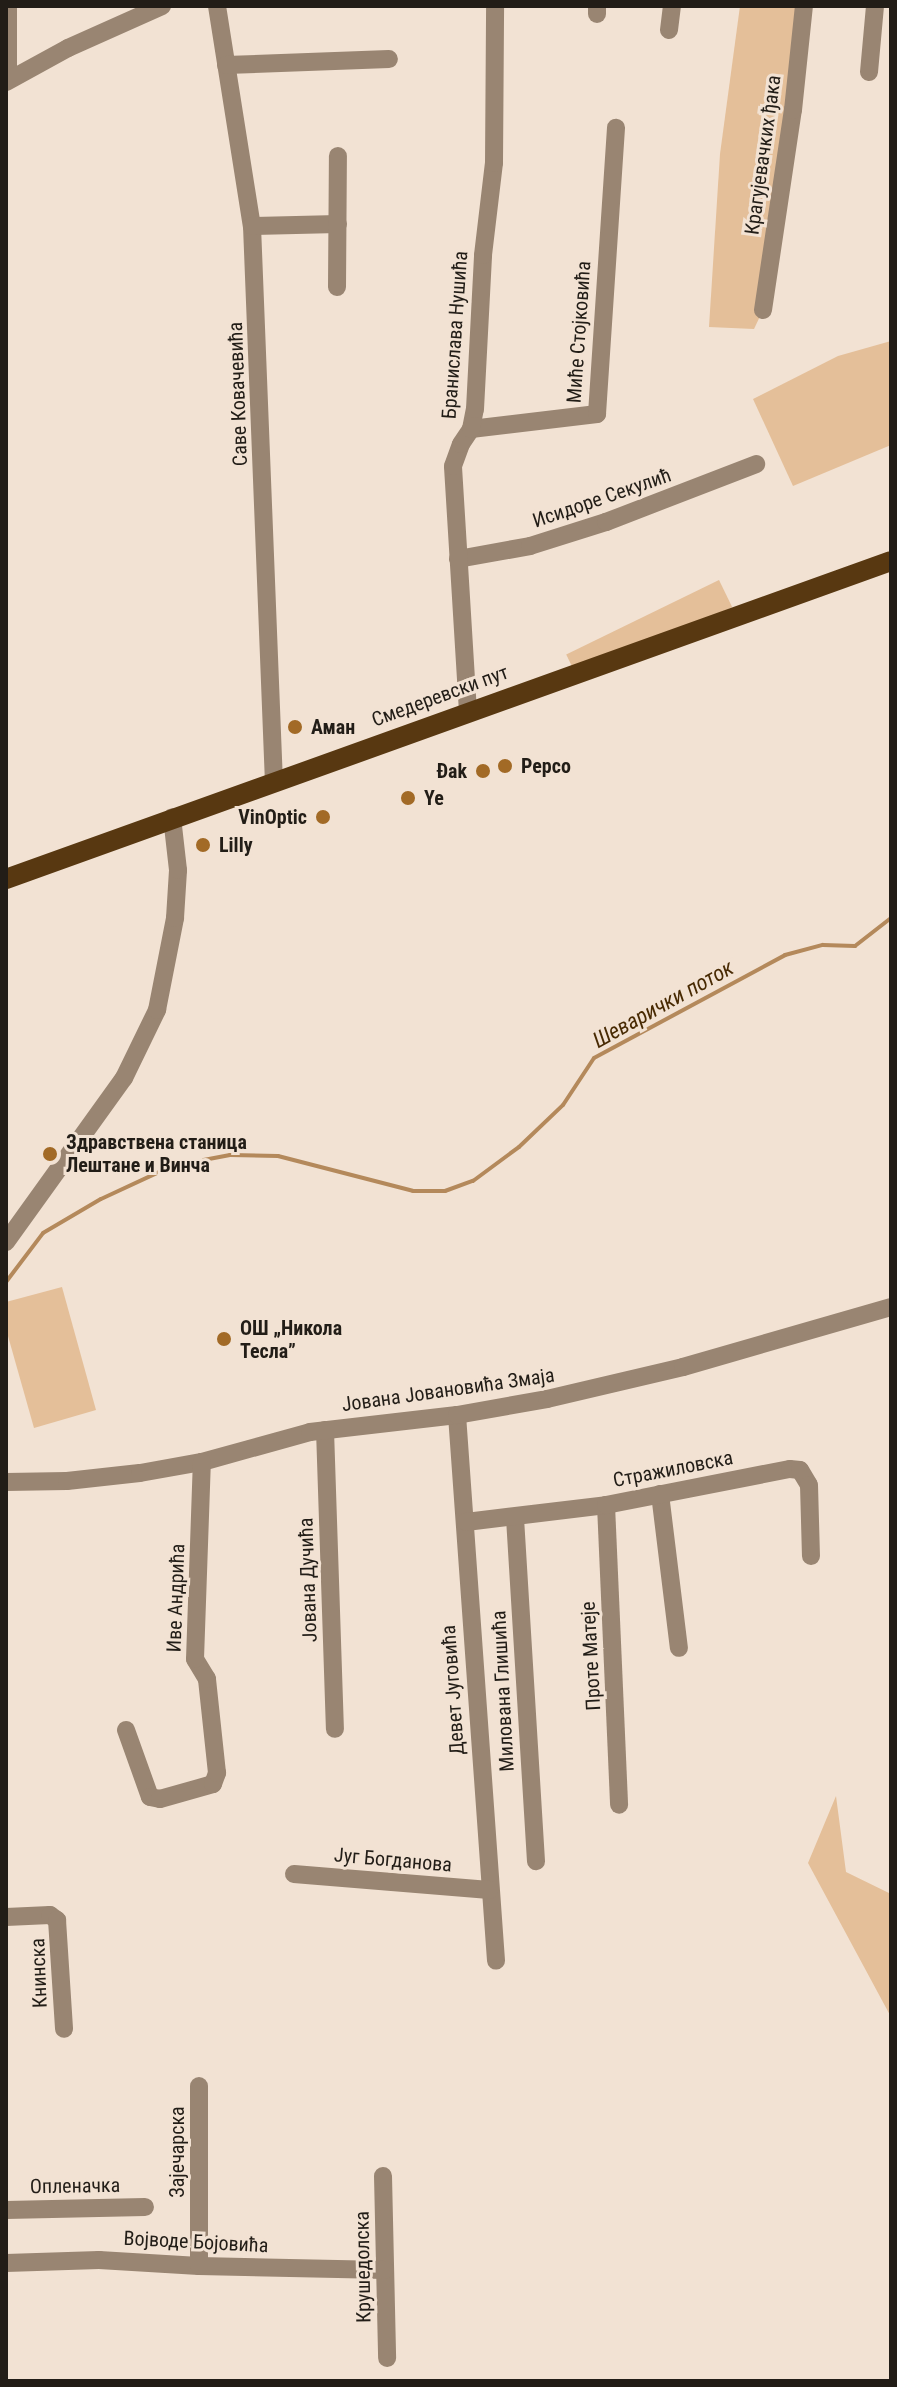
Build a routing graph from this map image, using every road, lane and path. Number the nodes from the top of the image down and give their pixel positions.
1 (8, 6) edge
2 (162, 6) edge
3 (217, 6) edge
4 (495, 6) edge
5 (672, 6) edge
6 (804, 6) edge
7 (875, 6) edge
8 (128, 14) edge
9 (669, 30) dead end
10 (389, 59) dead end
11 (226, 65) junction
12 (869, 72) dead end
13 (7, 81) edge
14 (616, 128) dead end
15 (338, 156) dead end
16 (338, 224) junction
17 (252, 226) junction
18 (337, 287) dead end
19 (763, 310) dead end
20 (471, 429) junction
21 (756, 464) dead end
22 (458, 559) junction
23 (891, 561) edge
24 (468, 712) junction
25 (274, 783) junction
26 (172, 817) junction
27 (6, 879) edge
28 (6, 1242) edge
29 (891, 1307) edge
30 (457, 1415) junction
31 (325, 1430) junction
32 (202, 1462) junction
33 (6, 1482) edge
34 (660, 1494) junction
35 (606, 1505) junction
36 (515, 1518) junction
37 (466, 1522) junction
38 (811, 1556) dead end
39 (679, 1648) dead end
40 (335, 1729) dead end
41 (126, 1730) dead end
42 (619, 1805) dead end
43 (536, 1861) dead end
44 (294, 1874) dead end
45 (489, 1890) junction
46 (6, 1917) edge
47 (496, 1961) dead end
48 (64, 2029) dead end
49 (199, 2086) dead end
50 (383, 2176) dead end
51 (145, 2207) dead end
52 (6, 2210) edge
53 (6, 2263) edge
54 (199, 2266) junction
55 (385, 2270) junction
56 (387, 2358) dead end

1 - 13 street
2 - 8 street
3 - 11 street, Саве Ковачевића
4 - 20 street, Бранислава Нушића
5 - 9 street
6 - 19 street, Крагујевачких ђака
7 - 12 street
8 - 13 street
10 - 11 street
11 - 17 street, Саве Ковачевића
14 - 20 street, Миће Стојковића
15 - 16 street
16 - 17 street
16 - 18 street
17 - 25 street, Саве Ковачевића
20 - 22 street, Бранислава Нушића
21 - 22 street, Исидоре Секулић
22 - 24 street, Бранислава Нушића
23 - 24 main road, Смедеревски пут
24 - 25 main road, Смедеревски пут
25 - 26 main road, Смедеревски пут
26 - 27 main road, Смедеревски пут
26 - 28 street
29 - 30 street, Јована Јовановића Змаја
30 - 31 street, Јована Јовановића Змаја
30 - 37 street, Девет Југовића
31 - 32 street, Јована Јовановића Змаја
31 - 40 street, Јована Дучића
32 - 33 street, Јована Јовановића Змаја
32 - 41 street, Иве Андрића
34 - 35 street, Стражиловска
34 - 38 street, Стражиловска
34 - 39 street
35 - 36 street, Стражиловска
35 - 42 street, Проте Матеје
36 - 37 street, Стражиловска
36 - 43 street, Милована Глишића
37 - 45 street, Девет Југовића
44 - 45 street, Југ Богданова
45 - 47 street, Девет Југовића
46 - 48 street, Книнска
49 - 54 street, Зајечарска
50 - 55 street, Крушедолска
51 - 52 street, Опленачка
53 - 54 street, Војводе Бојовића
54 - 55 street, Војводе Бојовића
55 - 56 street, Крушедолска

